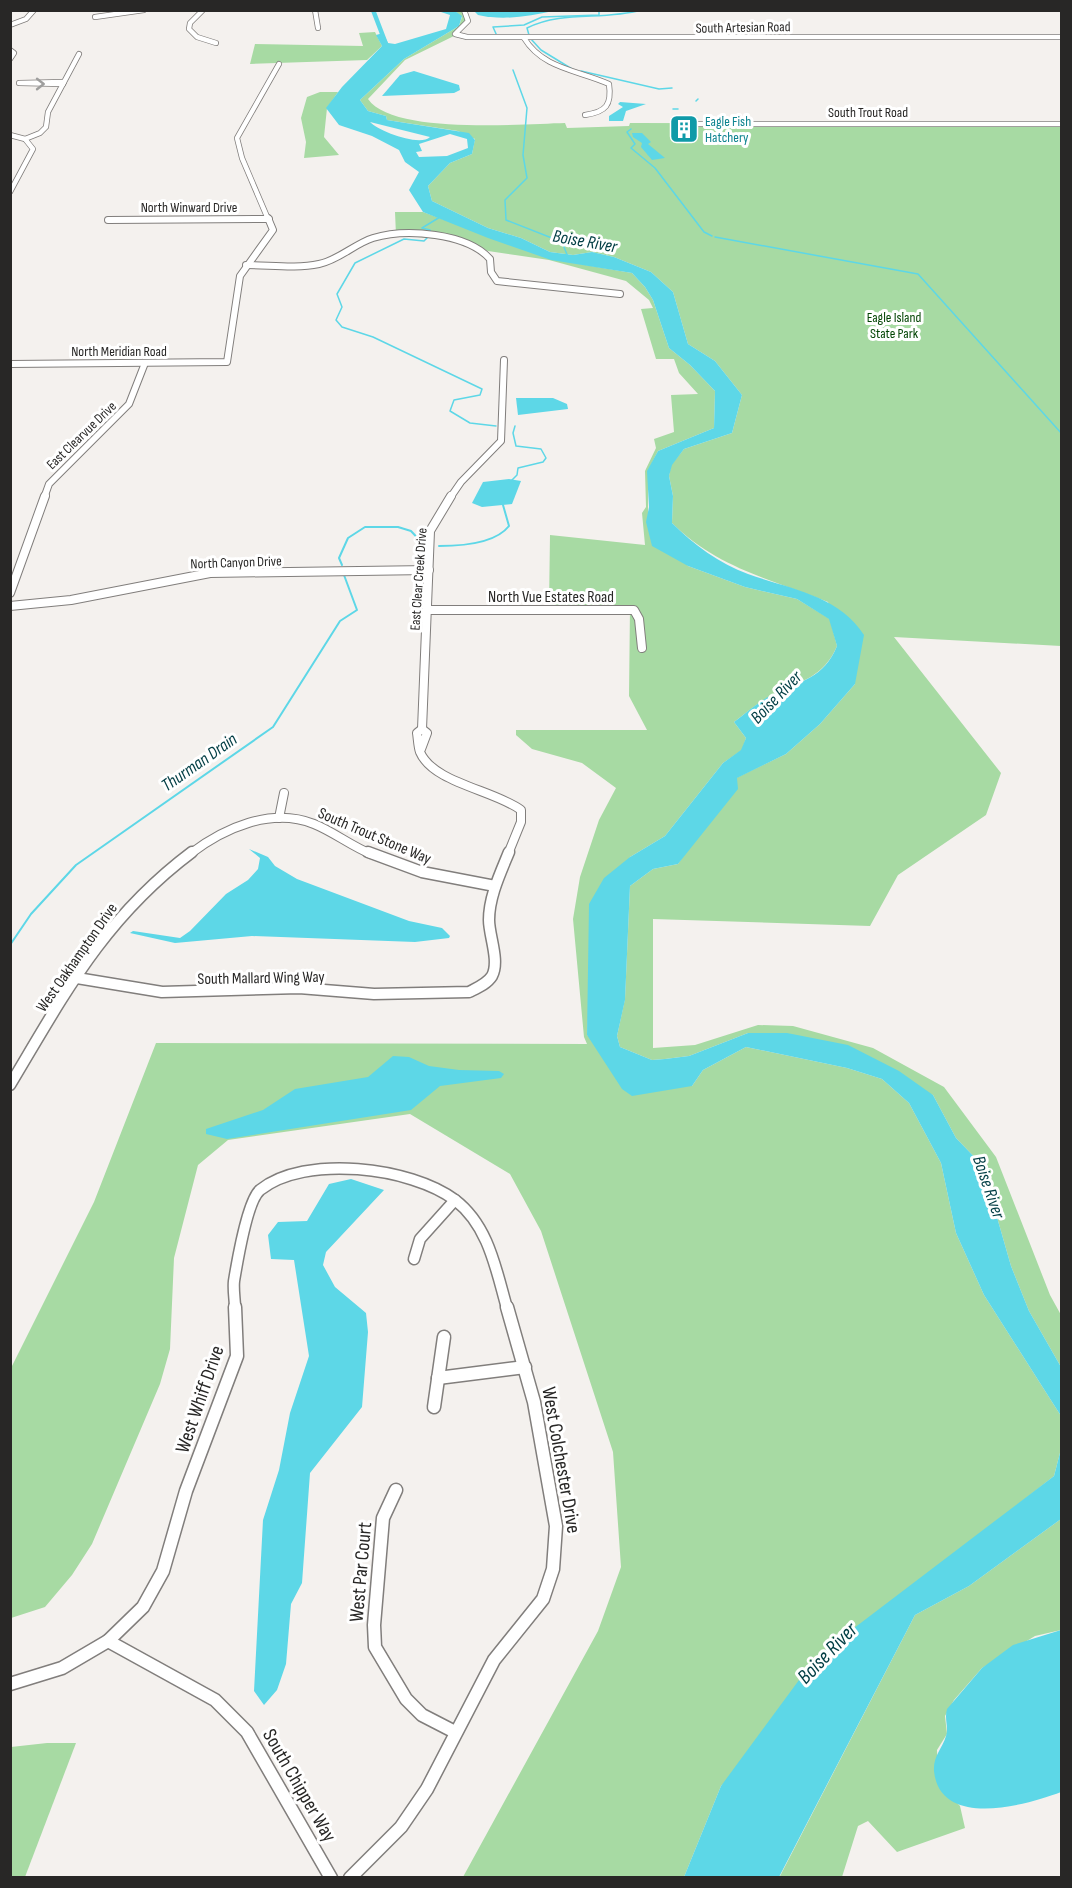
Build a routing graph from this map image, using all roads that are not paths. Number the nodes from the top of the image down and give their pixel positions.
1 (34, 10) edge
2 (144, 10) edge
3 (203, 10) edge
4 (315, 10) edge
5 (464, 10) edge
6 (94, 17) dead end
7 (10, 25) edge
8 (318, 28) dead end
9 (1062, 37) edge
10 (524, 38) junction
11 (216, 43) dead end
12 (10, 50) edge
13 (79, 54) dead end
14 (10, 59) edge
15 (279, 64) dead end
16 (10, 83) edge
17 (63, 83) junction
18 (585, 115) dead end
19 (674, 124) dead end
20 (1062, 124) edge
21 (10, 135) edge
22 (25, 139) junction
23 (10, 192) edge
24 (108, 219) dead end
25 (269, 219) junction
26 (246, 265) junction
27 (620, 294) dead end
28 (504, 360) dead end
29 (145, 363) junction
30 (10, 364) edge
31 (429, 570) junction
32 (10, 593) edge
33 (10, 606) edge
34 (428, 610) junction
35 (642, 648) dead end
36 (284, 793) dead end
37 (279, 818) junction
38 (495, 886) junction
39 (77, 978) junction
40 (10, 1085) edge
41 (370, 1170) joint
42 (455, 1200) junction
43 (414, 1258) dead end
44 (444, 1337) dead end
45 (525, 1368) junction
46 (438, 1378) junction
47 (434, 1407) dead end
48 (396, 1490) dead end
49 (108, 1641) junction
50 (10, 1684) edge
51 (455, 1732) junction
52 (331, 1878) edge
53 (350, 1878) edge

1 - 7 street
2 - 6 street
3 - 11 street
4 - 8 street
5 - 10 street, South Artesian Road
9 - 10 street, South Artesian Road
10 - 18 street
12 - 14 street
13 - 17 street
15 - 25 street
16 - 17 street
17 - 22 street
19 - 20 street, South Trout Road
21 - 22 street
22 - 23 street
24 - 25 street, North Winward Drive
25 - 26 street
26 - 27 street
26 - 29 street, North Meridian Road
28 - 31 street, East Clear Creek Drive
29 - 30 street, North Meridian Road
29 - 32 street, East Clearvue Drive
31 - 33 street, North Canyon Drive
31 - 34 street, East Clear Creek Drive
34 - 35 street, North Vue Estates Road
34 - 38 street, East Clear Creek Drive
36 - 37 street
37 - 38 street, South Trout Stone Way
37 - 39 street, West Oakhampton Drive
38 - 39 street, South Mallard Wing Way
39 - 40 street, West Oakhampton Drive
41 - 42 street, West Colchester Drive
41 - 49 street, West Whiff Drive
42 - 43 street
42 - 45 street, West Colchester Drive
44 - 46 street
45 - 46 street
45 - 51 street, West Colchester Drive
46 - 47 street
48 - 51 street, West Par Court
49 - 50 street
49 - 52 street, South Chipper Way
51 - 53 street, West Colchester Drive

